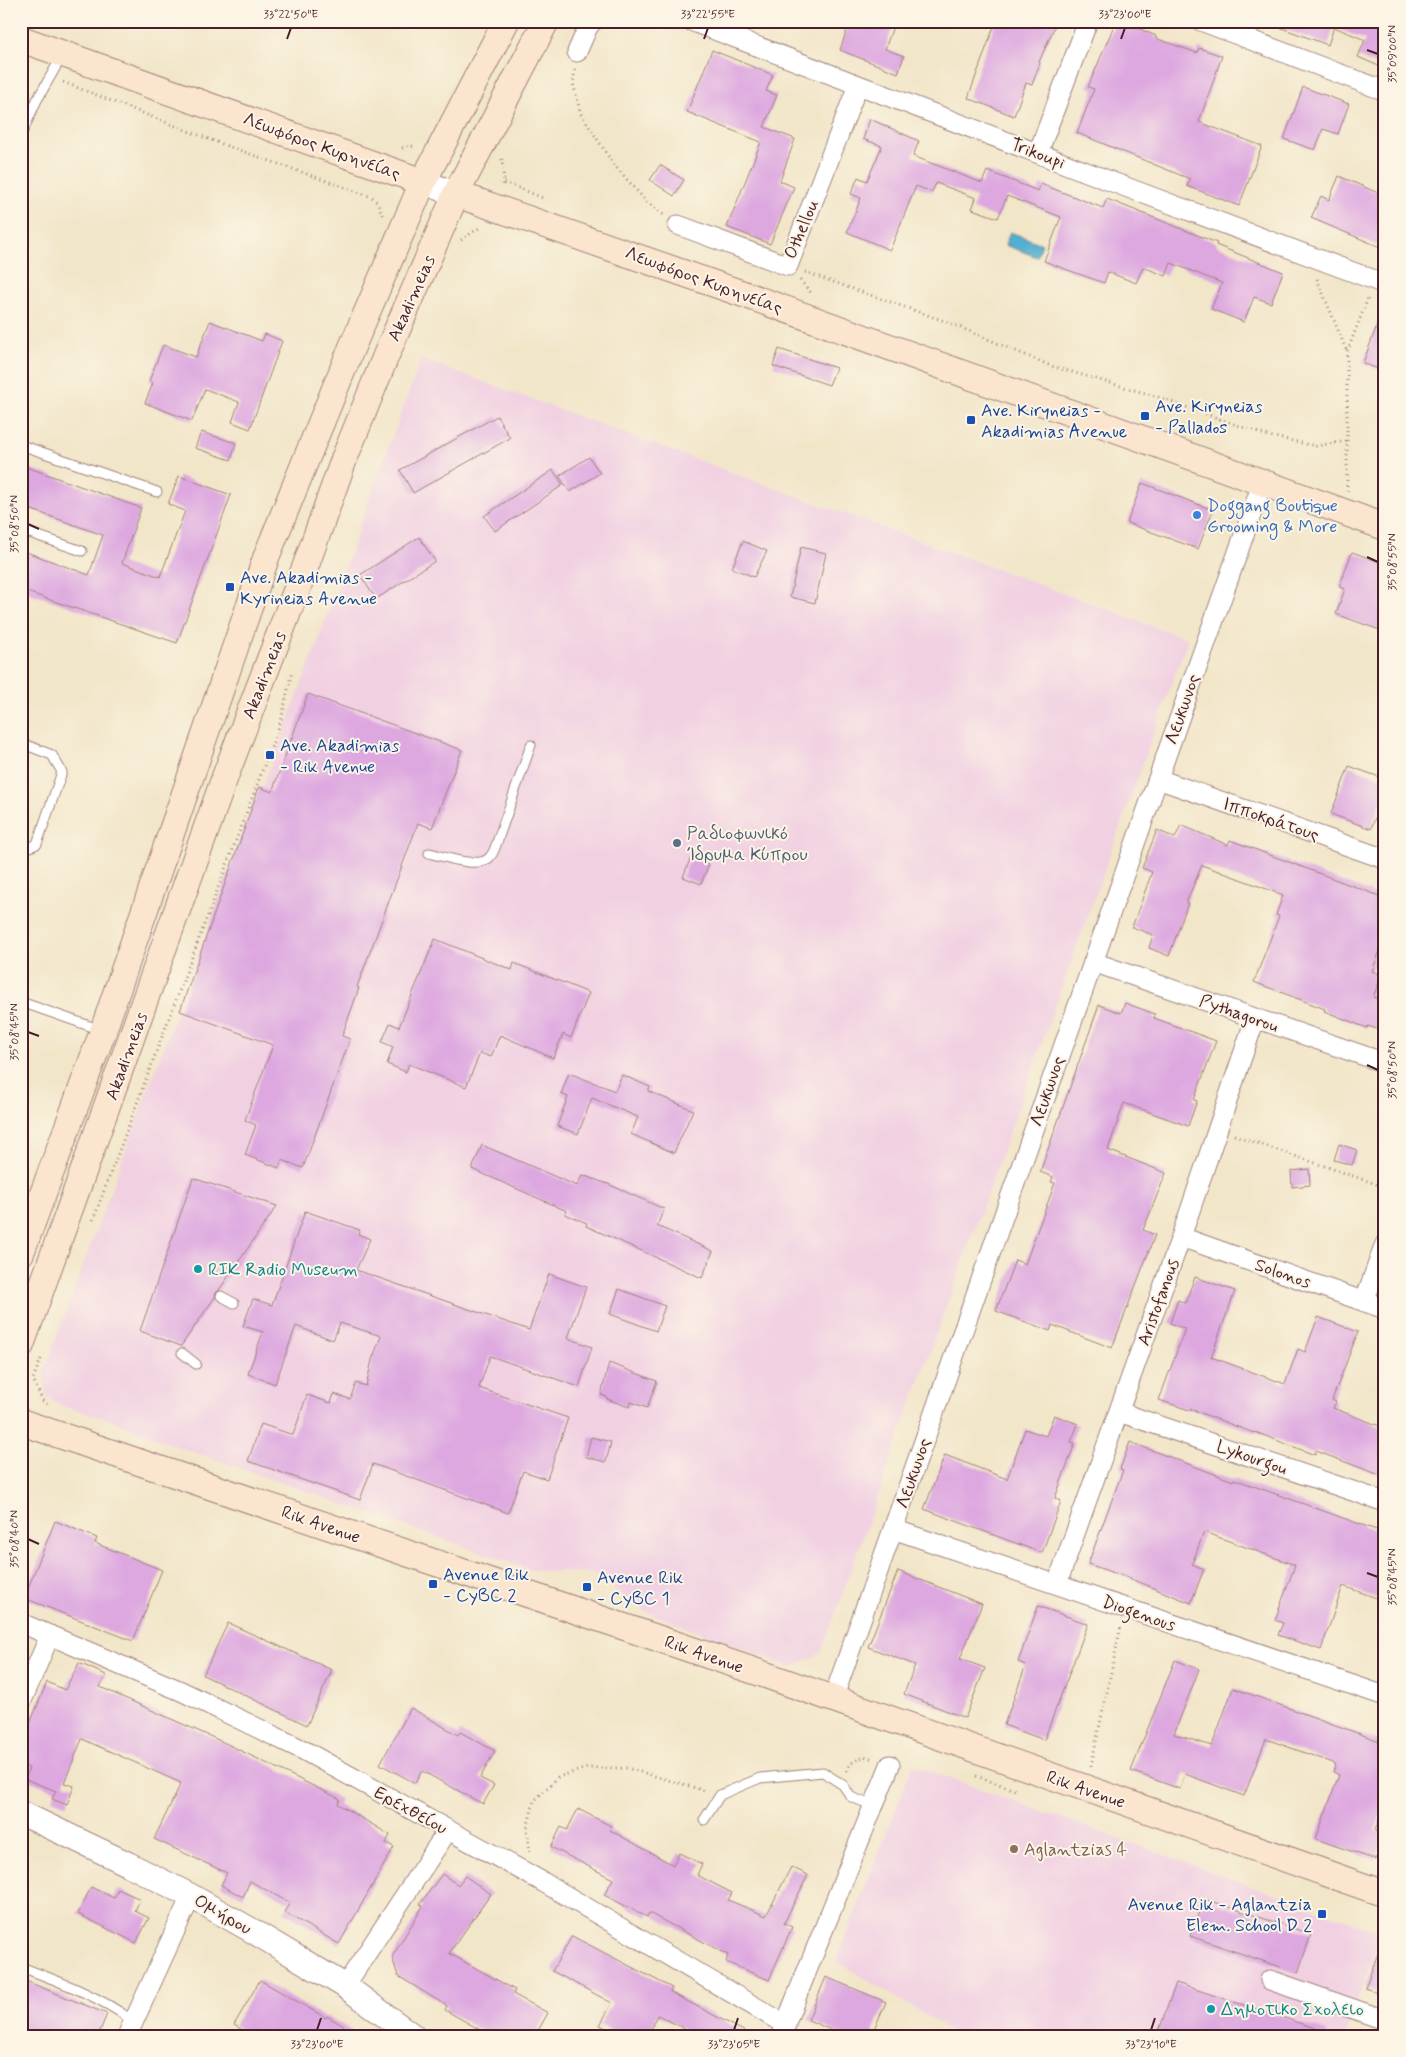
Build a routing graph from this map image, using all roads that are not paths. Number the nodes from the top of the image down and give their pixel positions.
1 (506, 21) edge
2 (546, 21) edge
3 (593, 21) edge
4 (691, 21) edge
5 (1088, 21) edge
6 (1201, 21) edge
7 (21, 40) edge
8 (577, 52) road end
9 (63, 54) junction
10 (858, 85) junction
11 (1385, 91) edge
12 (21, 135) edge
13 (1038, 153) junction
14 (423, 182) junction
15 (456, 194) junction
16 (678, 225) road end
17 (1380, 282) edge
18 (21, 445) edge
19 (1262, 484) junction
20 (156, 492) dead end
21 (1385, 527) edge
22 (21, 530) edge
23 (82, 551) dead end
24 (21, 743) edge
25 (531, 745) dead end
26 (1158, 779) junction
27 (21, 851) edge
28 (429, 853) dead end
29 (1385, 859) edge
30 (1093, 962) junction
31 (21, 1002) edge
32 (1255, 1019) junction
33 (103, 1031) junction
34 (1385, 1063) edge
35 (1182, 1237) junction
36 (1385, 1244) edge
37 (21, 1253) edge
38 (221, 1296) dead end
39 (1364, 1302) junction
40 (234, 1303) dead end
41 (1385, 1309) edge
42 (32, 1350) edge
43 (182, 1353) dead end
44 (196, 1364) dead end
45 (1119, 1412) junction
46 (21, 1422) edge
47 (1385, 1502) edge
48 (893, 1529) junction
49 (1057, 1584) junction
50 (21, 1623) edge
51 (50, 1634) junction
52 (1385, 1696) edge
53 (833, 1698) junction
54 (21, 1703) edge
55 (890, 1765) road end
56 (874, 1806) junction
57 (21, 1813) edge
58 (704, 1820) dead end
59 (448, 1830) junction
60 (1385, 1894) edge
61 (191, 1896) junction
62 (21, 1967) edge
63 (1270, 1980) dead end
64 (346, 1986) junction
65 (1385, 2020) edge
66 (130, 2028) edge
67 (783, 2030) edge
68 (414, 2036) edge

1 - 14 main road, Akadimeias
2 - 15 main road, Akadimeias
3 - 8 street
4 - 10 street, Trikoupi
5 - 13 street
6 - 11 street
7 - 9 main road, Λεωφόρος Κυρηνείας
9 - 12 lane
9 - 14 main road, Λεωφόρος Κυρηνείας
10 - 13 street, Trikoupi
10 - 16 street, Othellou
13 - 17 street, Trikoupi
14 - 15 street, Λεωφόρος Κυρηνείας
14 - 33 main road, Akadimeias
15 - 19 main road, Λεωφόρος Κυρηνείας
15 - 42 main road, Akadimeias
18 - 20 lane
19 - 21 main road, Λεωφόρος Κυρηνείας
19 - 26 street, Λευκωνος
22 - 23 lane
24 - 27 lane
25 - 28 lane
26 - 29 street, Ιπποκράτους
26 - 30 street, Λευκωνος
30 - 32 street, Pythagorou
30 - 48 street, Λευκωνος
31 - 33 lane
32 - 34 street, Pythagorou
32 - 35 street, Aristofanous
33 - 37 main road, Akadimeias
35 - 39 street, Solonos
35 - 45 street, Aristofanous
36 - 39 street
38 - 40 lane
39 - 41 street, Solonos
43 - 44 lane
45 - 47 street, Lykourgou
45 - 49 street, Aristofanous
46 - 53 main road, Rik Avenue
48 - 49 street, Diogenous
48 - 53 street, Λευκωνος
49 - 52 street, Diogenous
50 - 51 street, Ερεχθείου
51 - 54 street
51 - 59 street, Ερεχθείου
53 - 60 main road, Rik Avenue
55 - 56 street
56 - 58 lane
56 - 67 street
57 - 61 street, Ομήρου
59 - 64 street
59 - 67 street, Ερεχθείου
61 - 64 street, Ομήρου
61 - 66 street
62 - 66 lane
63 - 65 street
64 - 68 street, Ομήρου

